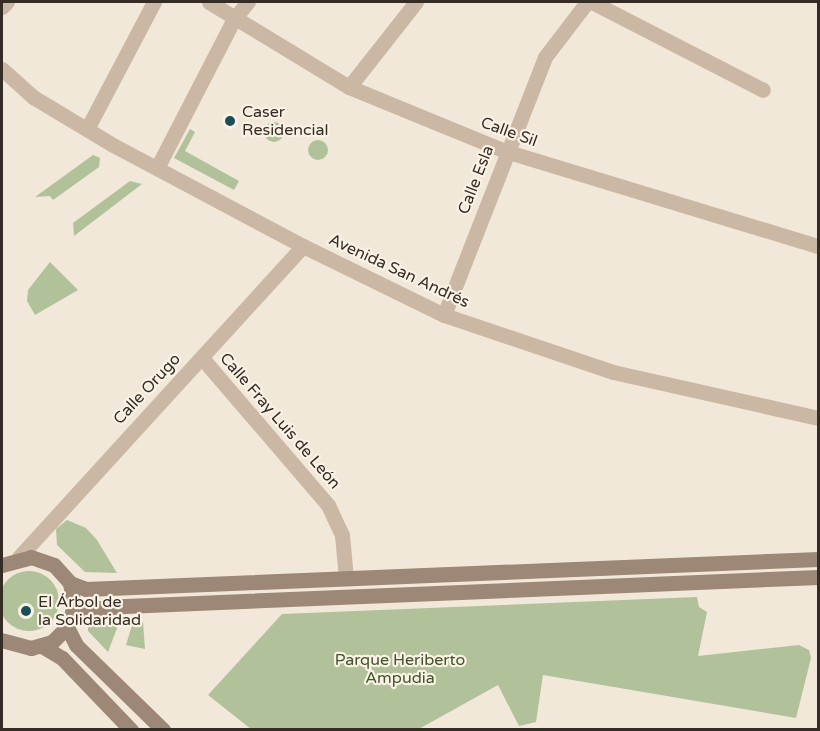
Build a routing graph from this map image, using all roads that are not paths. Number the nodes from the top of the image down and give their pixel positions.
1 (7, 2) edge
2 (153, 2) edge
3 (209, 2) edge
4 (248, 2) edge
5 (416, 2) edge
6 (589, 2) edge
7 (2, 7) edge
8 (234, 19) junction
9 (2, 69) edge
10 (349, 87) junction
11 (763, 90) dead end
12 (87, 129) junction
13 (506, 151) junction
14 (157, 168) junction
15 (303, 246) junction
16 (819, 246) edge
17 (444, 315) junction
18 (202, 358) junction
19 (819, 418) edge
20 (8, 559) edge
21 (819, 559) edge
22 (819, 577) edge
23 (346, 578) junction
24 (70, 583) junction
25 (69, 622) junction
26 (2, 640) edge
27 (42, 646) junction
28 (131, 729) edge
29 (162, 729) edge

1 - 7 street
2 - 12 street
3 - 8 street, Calle Sil
4 - 8 street
5 - 10 street
6 - 11 street
6 - 13 street, Calle Esla
8 - 10 street, Calle Sil
8 - 14 street
9 - 12 street, Avenida San Andrés
10 - 13 street, Calle Sil
12 - 14 street, Avenida San Andrés
13 - 16 street, Calle Sil
13 - 17 street, Calle Esla
14 - 15 street, Avenida San Andrés
15 - 17 street, Avenida San Andrés
15 - 18 street, Calle Orugo
17 - 19 street, Avenida San Andrés
18 - 20 street, Calle Orugo
18 - 23 street, Calle Fray Luis de León
20 - 24 main road
21 - 23 main road
22 - 25 main road
23 - 24 main road
24 - 25 main road
25 - 27 main road
25 - 29 main road
26 - 27 main road
27 - 28 main road

